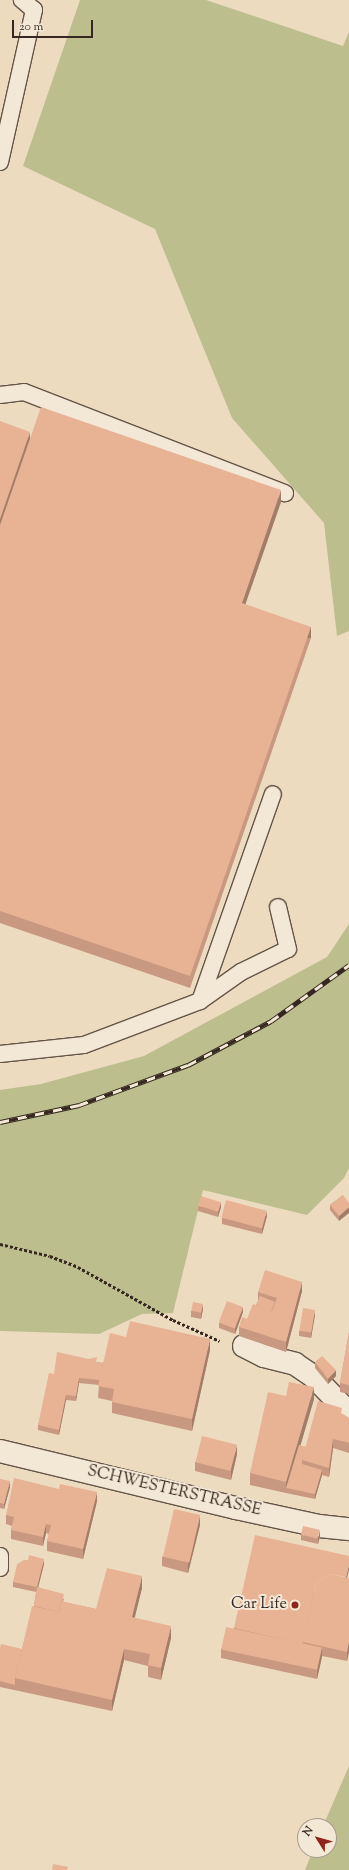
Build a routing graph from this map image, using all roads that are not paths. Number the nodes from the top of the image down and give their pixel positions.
1 (22, 0) edge
2 (0, 162) edge
3 (0, 395) edge
4 (285, 493) dead end
5 (273, 794) dead end
6 (278, 907) dead end
7 (200, 1001) junction
8 (0, 1054) edge
9 (244, 1346) road end
10 (349, 1413) edge
11 (0, 1451) edge
12 (349, 1529) edge
13 (0, 1556) edge
14 (0, 1568) edge

1 - 2 lane
3 - 4 lane
5 - 7 lane
6 - 7 lane
7 - 8 lane
9 - 10 street
11 - 12 street, SCHWESTERSTRASSE
13 - 14 lane

